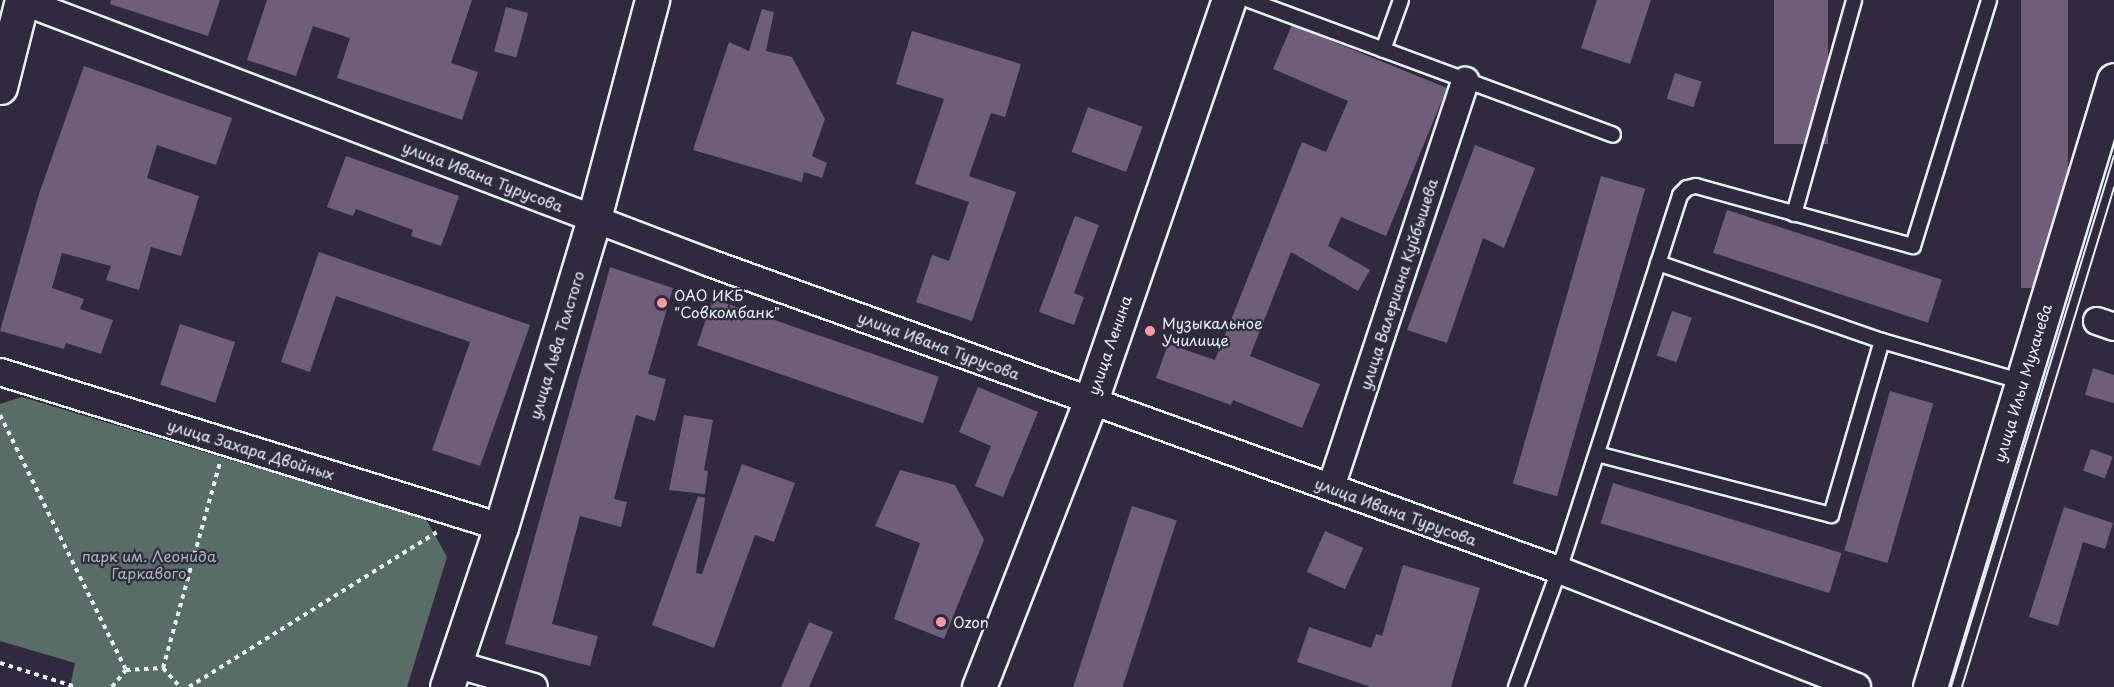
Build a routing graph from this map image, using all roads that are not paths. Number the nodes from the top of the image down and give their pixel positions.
1 (22, 0) edge
2 (652, 0) edge
3 (1229, 0) edge
4 (1249, 0) edge
5 (1401, 0) edge
6 (1854, 0) edge
7 (1989, 0) edge
8 (1383, 50) junction
9 (2, 70) edge
10 (2114, 80) edge
11 (1465, 81) junction
12 (1613, 135) dead end
13 (1794, 214) junction
14 (594, 218) junction
15 (1658, 263) junction
16 (1882, 341) junction
17 (0, 372) edge
18 (2023, 382) junction
19 (1090, 400) junction
20 (1597, 454) junction
21 (1331, 487) junction
22 (501, 527) junction
23 (1559, 570) junction
24 (451, 675) edge
25 (534, 687) edge
26 (979, 687) edge
27 (1516, 687) edge
28 (1857, 687) edge
29 (1930, 687) edge

1 - 9 street
1 - 14 street, улица Ивана Турусова
2 - 14 street, улица Льва Толстого
3 - 19 street, улица Ленина
4 - 8 lane
5 - 8 lane
6 - 13 lane
7 - 13 lane
8 - 11 lane
10 - 18 street, улица Ильи Мухачева
11 - 12 lane
11 - 21 street, улица Валериана Куйбышева
13 - 15 lane
14 - 19 street, улица Ивана Турусова
14 - 22 street, улица Льва Толстого
15 - 16 lane
15 - 20 lane
16 - 18 lane
16 - 20 lane
17 - 22 street, улица Захара Двойных
18 - 29 street, улица Ильи Мухачева
19 - 21 street, улица Ивана Турусова
19 - 26 street, улица Ленина
20 - 23 lane
21 - 23 street, улица Ивана Турусова
22 - 24 street, улица Льва Толстого
23 - 27 lane
23 - 28 street, улица Ивана Турусова
24 - 25 street

